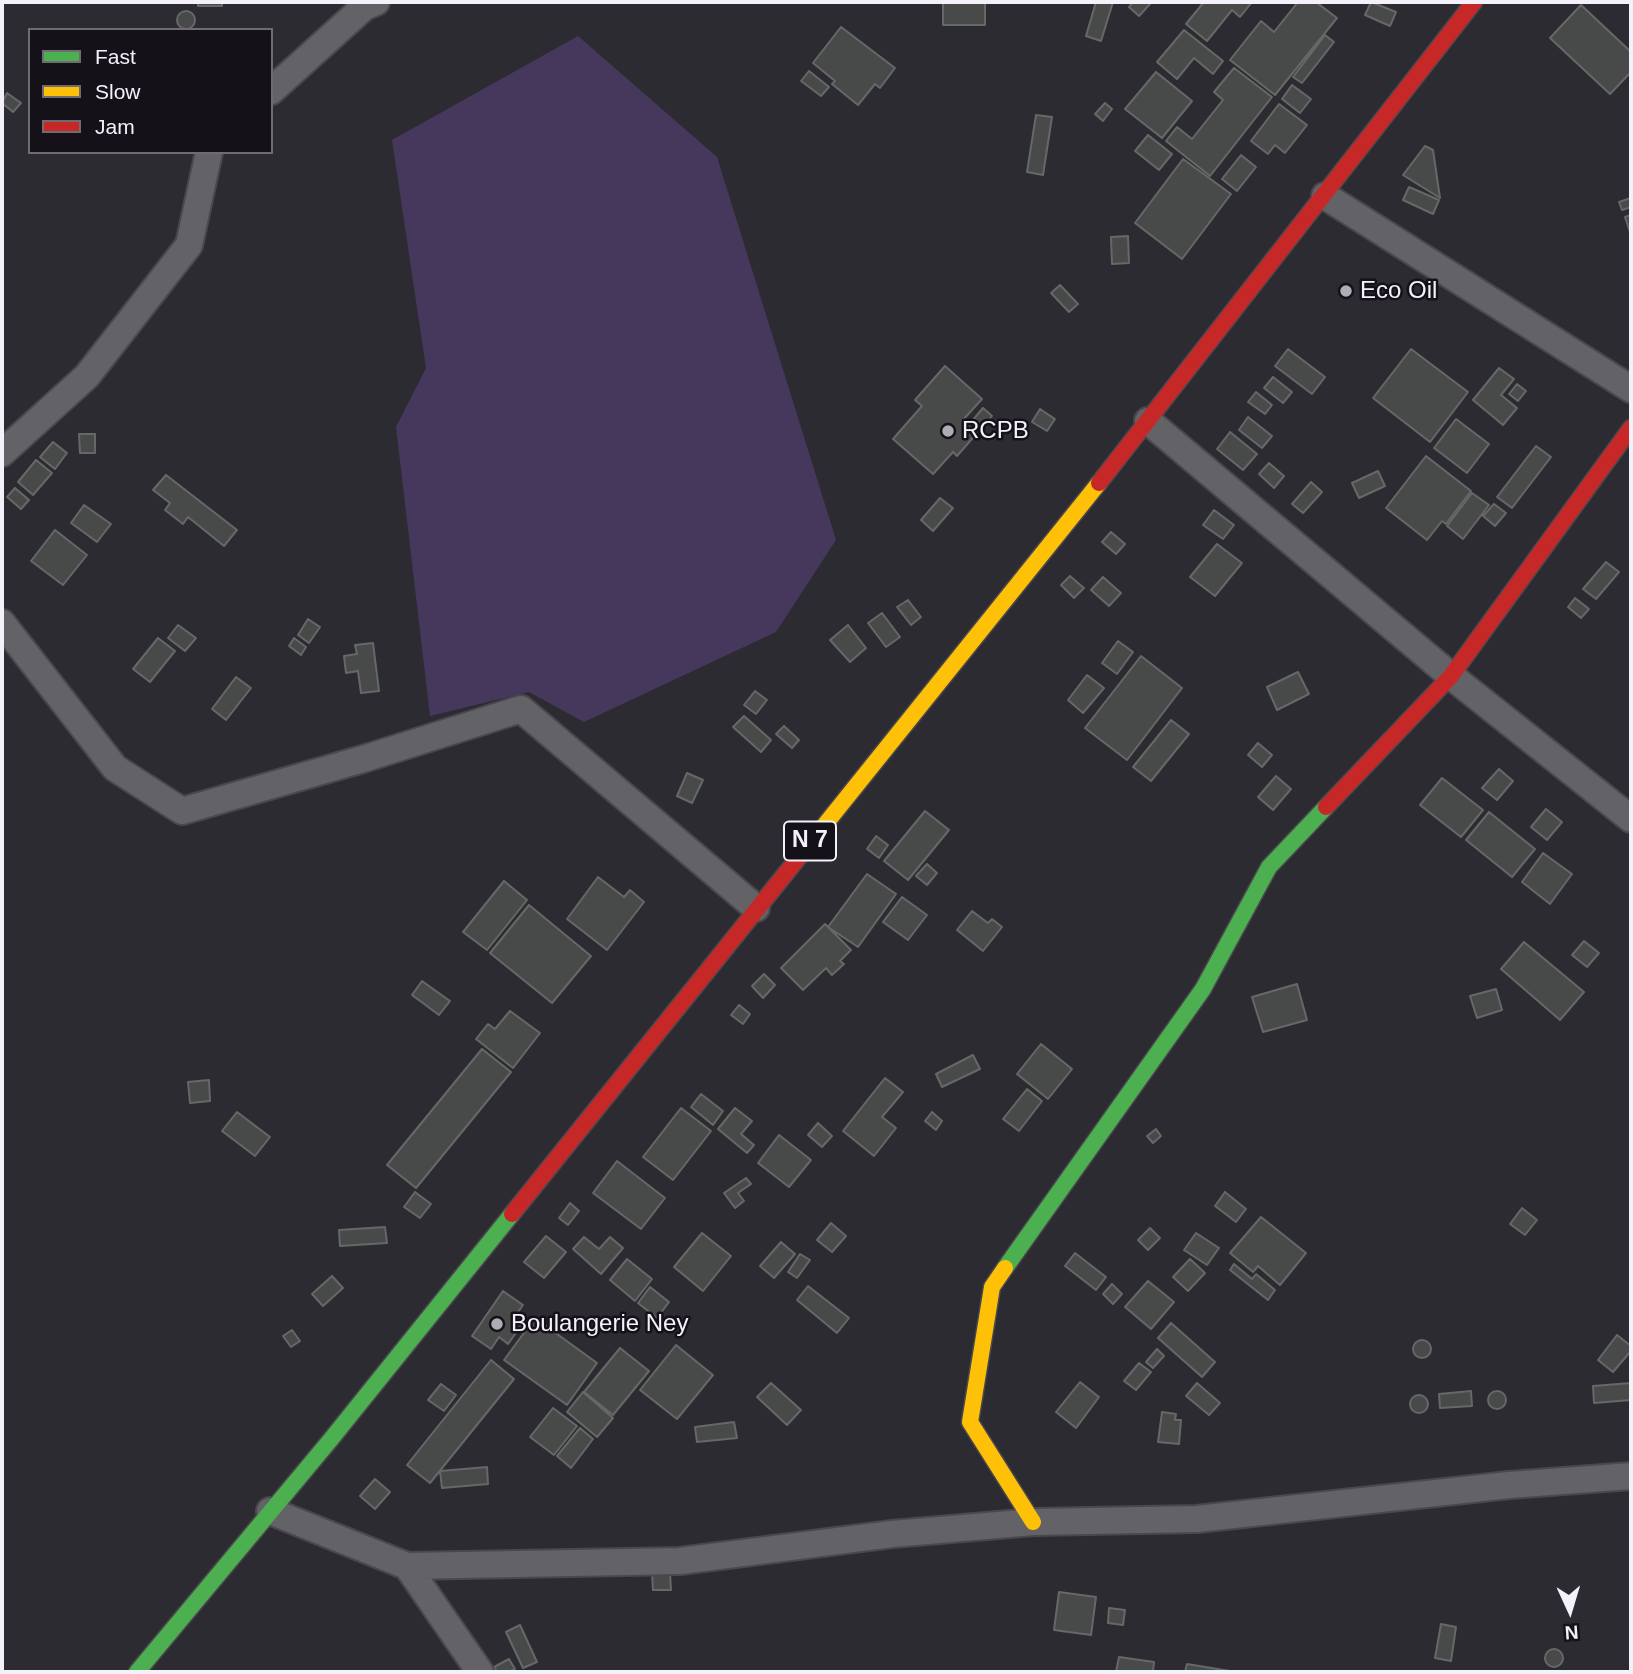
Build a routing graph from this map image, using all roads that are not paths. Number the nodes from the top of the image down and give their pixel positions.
1 (376, 2) edge
2 (1474, 2) edge
3 (273, 89) edge
4 (209, 154) edge
5 (1325, 196) junction
6 (1631, 389) edge
7 (1148, 421) junction
8 (1631, 428) edge
9 (2, 453) edge
10 (2, 623) edge
11 (1451, 676) junction
12 (1631, 819) edge
13 (756, 908) junction
14 (1631, 1476) edge
15 (270, 1511) junction
16 (1033, 1522) junction
17 (407, 1566) junction
18 (137, 1672) edge
19 (480, 1672) edge

1 - 3 street
2 - 5 main road, N 7
4 - 9 street
5 - 6 street
5 - 7 main road, N 7
7 - 11 street
7 - 13 main road, N 7
8 - 11 main road
10 - 13 street
11 - 12 street
11 - 16 main road
13 - 15 main road, N 7
14 - 16 street
15 - 17 street
15 - 18 main road, N 7
16 - 17 street
17 - 19 street

